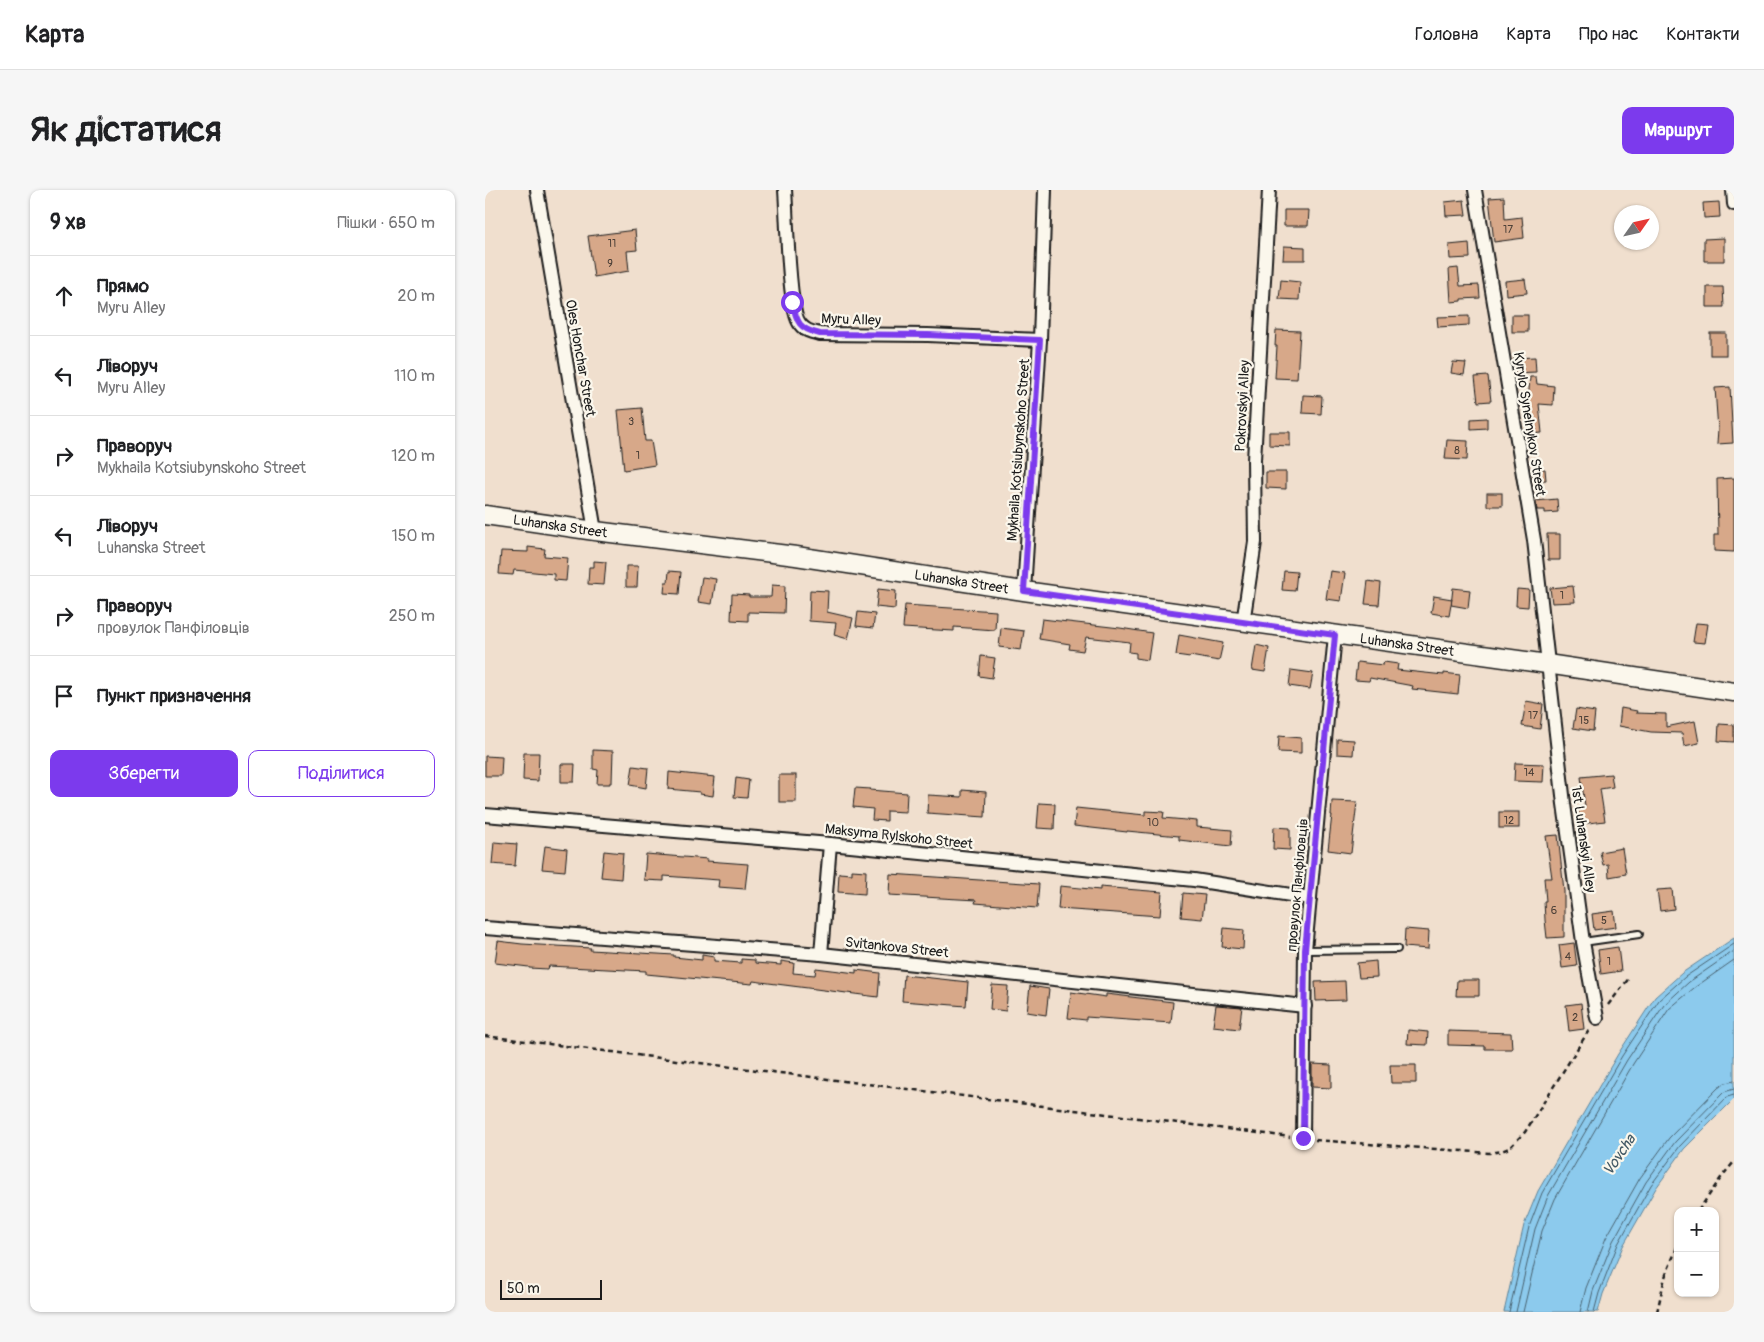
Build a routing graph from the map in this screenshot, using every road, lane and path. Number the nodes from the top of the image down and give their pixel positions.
1 (537, 190) edge
2 (785, 190) edge
3 (1045, 190) edge
4 (1269, 190) edge
5 (1475, 190) edge
6 (1733, 190) edge
7 (1734, 204) edge
8 (1040, 340) junction
9 (485, 514) edge
10 (595, 531) junction
11 (1024, 591) junction
12 (1243, 623) junction
13 (1335, 635) junction
14 (1547, 664) junction
15 (1734, 692) edge
16 (485, 815) edge
17 (830, 844) junction
18 (1310, 898) junction
19 (485, 928) edge
20 (1639, 934) dead end
21 (1583, 942) junction
22 (1397, 949) dead end
23 (1305, 950) junction
24 (821, 954) junction
25 (1630, 977) dead end
26 (1305, 1006) junction
27 (1597, 1018) junction
28 (485, 1036) edge
29 (1303, 1138) junction
30 (1734, 1162) edge
31 (1701, 1207) edge
32 (1675, 1252) edge
33 (1657, 1312) edge

1 - 10 street, Oles Honchar Street
2 - 8 street, Myru Alley
3 - 8 street, Mykhaila Kotsiubynskoho Street
4 - 12 street, Pokrovskyi Alley
5 - 14 street, Kyrylo Synelnykov Street
6 - 7 street
8 - 11 street, Mykhaila Kotsiubynskoho Street
9 - 10 main road, Luhanska Street
10 - 11 main road, Luhanska Street
11 - 12 main road, Luhanska Street
12 - 13 main road, Luhanska Street
13 - 14 main road, Luhanska Street
13 - 18 street, провулок Панфіловців
14 - 15 main road, Luhanska Street
14 - 21 street, 1st Luhanskyi Alley
16 - 17 street, Maksyma Rylskoho Street
17 - 18 street, Maksyma Rylskoho Street
17 - 24 street
18 - 23 street, провулок Панфіловців
19 - 24 street, Svitankova Street
20 - 21 lane
21 - 27 street, 1st Luhanskyi Alley
22 - 23 lane
23 - 26 street, провулок Панфіловців
24 - 26 street, Svitankova Street
25 - 27 path
26 - 29 street, провулок Панфіловців
27 - 29 path
28 - 29 path
30 - 31 path
32 - 33 path

